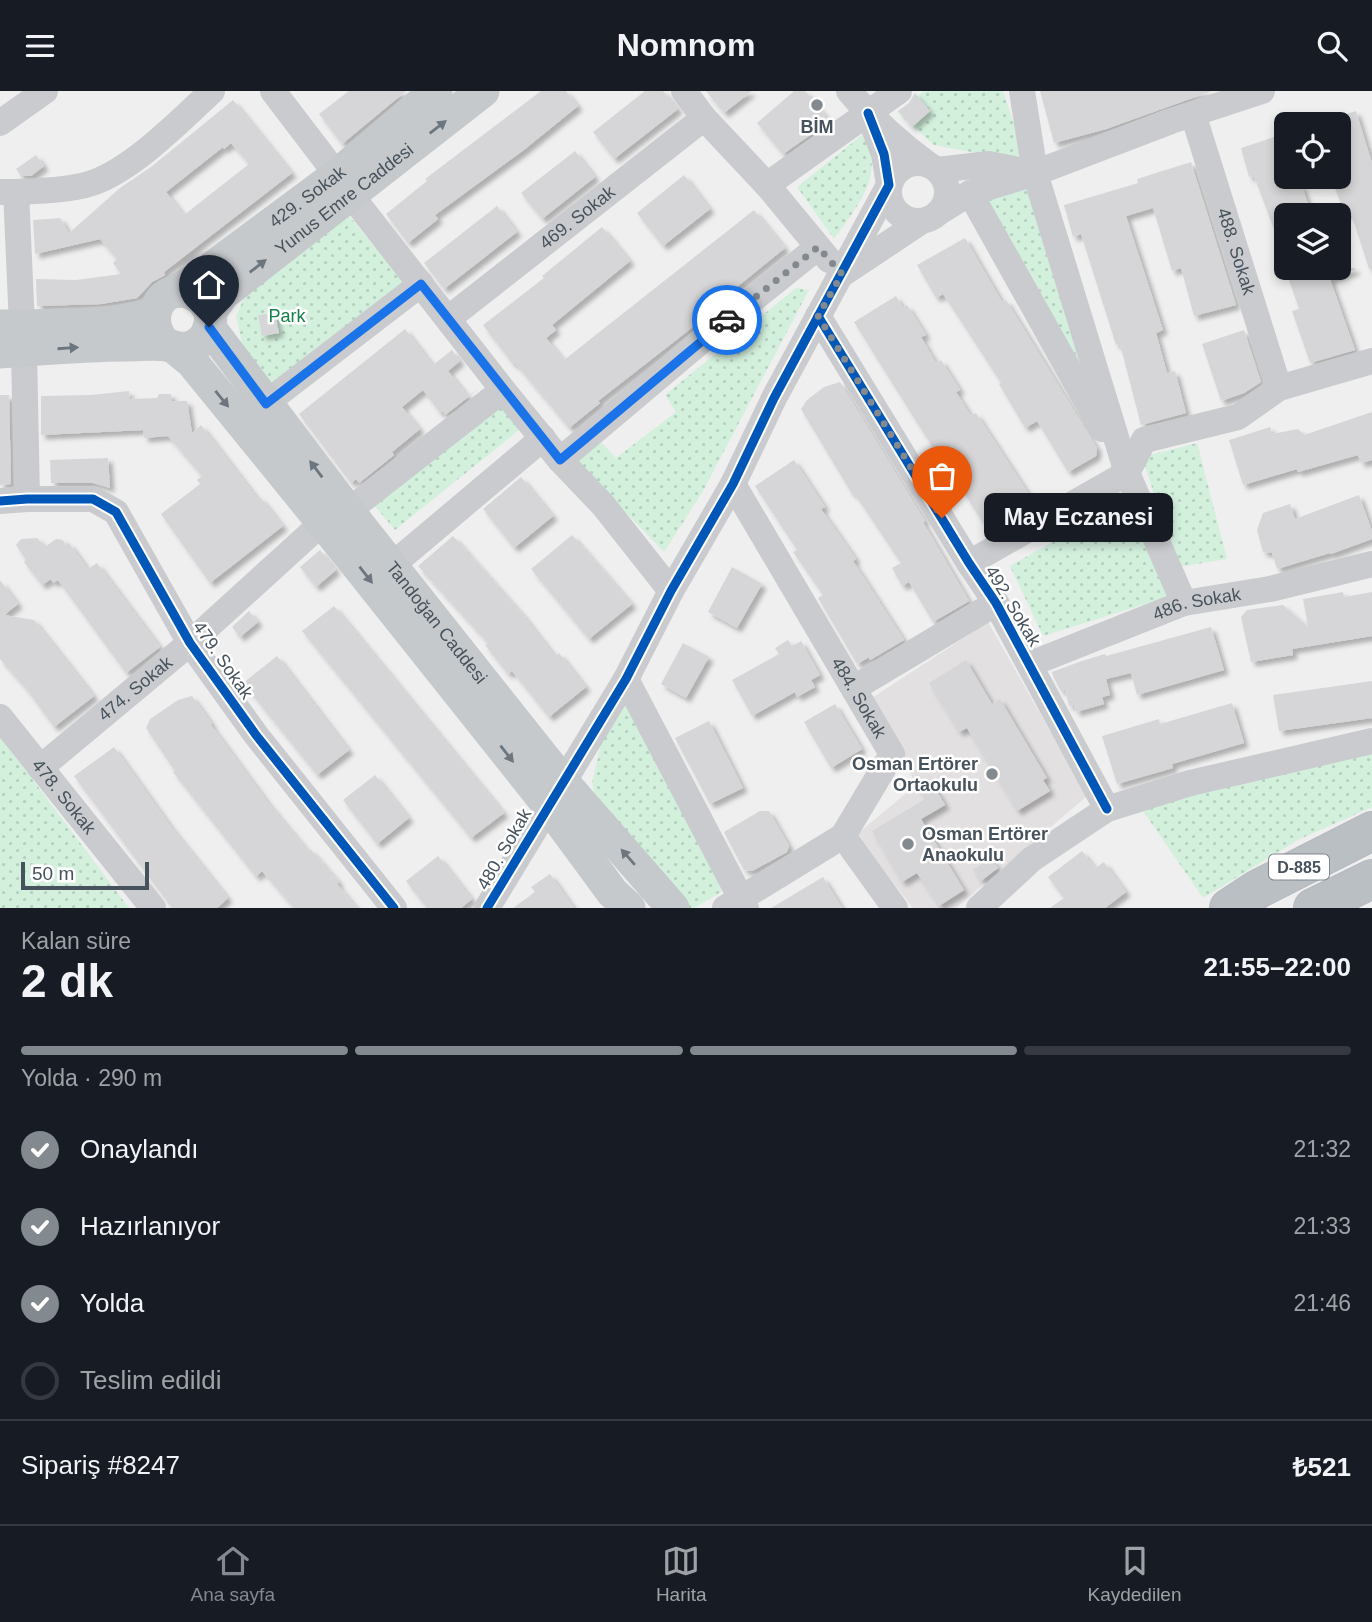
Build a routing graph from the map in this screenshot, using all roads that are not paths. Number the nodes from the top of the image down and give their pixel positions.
1 (45, 91) edge
2 (212, 91) edge
3 (273, 91) edge
4 (436, 91) edge
5 (484, 91) edge
6 (684, 91) edge
7 (849, 91) edge
8 (899, 91) edge
9 (1022, 91) edge
10 (1262, 91) edge
11 (867, 113) junction
12 (1193, 114) junction
13 (704, 118) junction
14 (0, 123) edge
15 (933, 168) junction
16 (1035, 173) junction
17 (344, 185) junction
18 (767, 185) junction
19 (889, 185) junction
20 (8, 192) edge
21 (970, 193) junction
22 (930, 217) junction
23 (818, 247) junction
24 (842, 274) junction
25 (421, 284) junction
26 (164, 302) junction
27 (818, 316) junction
28 (449, 319) junction
29 (210, 320) junction
30 (11, 338) edge
31 (172, 347) junction
32 (1372, 361) edge
33 (1279, 388) junction
34 (503, 390) junction
35 (266, 404) junction
36 (543, 438) junction
37 (560, 460) junction
38 (1127, 473) junction
39 (733, 484) junction
40 (27, 499) junction
41 (0, 502) edge
42 (335, 517) junction
43 (970, 563) junction
44 (1372, 564) edge
45 (391, 566) junction
46 (671, 591) junction
47 (996, 603) junction
48 (1184, 603) junction
49 (190, 643) junction
50 (1031, 666) junction
51 (626, 679) junction
52 (854, 688) junction
53 (0, 717) edge
54 (1372, 741) edge
55 (40, 768) junction
56 (555, 793) junction
57 (1107, 809) junction
58 (1372, 831) edge
59 (843, 836) junction
60 (1372, 879) edge
61 (737, 905) edge
62 (153, 908) edge
63 (394, 908) edge
64 (487, 908) edge
65 (629, 908) edge
66 (673, 908) edge
67 (895, 908) edge
68 (979, 908) edge
69 (1229, 908) edge
70 (1313, 908) edge

1 - 14 street
2 - 20 street
3 - 17 street
4 - 17 main road, 429. Sokak
17 -> 5 main road, Yunus Emre Caddesi
6 - 13 street
7 - 11 street
8 - 11 street
9 - 16 street
10 - 12 street
11 - 15 street
11 - 18 street
11 - 19 street
12 - 16 street
12 - 33 street, 488. Sokak
13 - 18 street
13 - 28 street, 469. Sokak
15 - 16 street
15 - 19 street
15 - 22 street
16 - 21 street
16 - 38 street
17 - 25 street
17 - 26 main road, 429. Sokak
29 -> 17 main road, Yunus Emre Caddesi
18 - 23 street
19 - 22 street
19 - 24 street, 480. Sokak
20 - 30 street
21 - 22 street
21 - 38 street
22 - 24 street
23 - 24 street
23 - 37 street
24 - 27 street, 480. Sokak
25 - 28 street
25 - 35 street
26 - 29 main road
26 - 30 main road
26 - 31 main road
27 - 39 street, 480. Sokak
27 - 43 street, 492. Sokak
28 - 34 street
29 - 31 main road
29 - 35 main road, Tandoğan Caddesi
30 -> 31 main road
30 - 40 street
31 -> 42 main road, Tandoğan Caddesi
32 - 33 street
33 - 38 street
34 - 36 street
34 - 42 street, 474. Sokak
42 -> 35 main road, Tandoğan Caddesi
36 - 37 street
36 - 45 street
37 - 46 street
38 - 43 street
38 - 48 street
39 - 46 street, 480. Sokak
39 - 52 street, 484. Sokak
40 - 41 street, 479. Sokak
40 - 49 street, 479. Sokak
42 - 45 main road, Tandoğan Caddesi
42 - 49 street, 474. Sokak
42 -> 56 main road, Tandoğan Caddesi
43 - 47 street, 492. Sokak
44 - 48 street, 486. Sokak
45 - 56 main road, Tandoğan Caddesi
46 - 51 street, 480. Sokak
47 - 50 street, 492. Sokak
47 - 52 street
48 - 50 street, 486. Sokak
49 - 55 street, 474. Sokak
49 - 63 street, 479. Sokak
50 - 57 street, 492. Sokak
51 - 56 street, 480. Sokak
51 - 61 street
52 - 59 street, 484. Sokak
53 - 55 street, 478. Sokak
54 - 57 street
55 - 62 street, 478. Sokak
56 - 64 street, 480. Sokak
56 - 65 main road, Tandoğan Caddesi
66 -> 56 main road, Tandoğan Caddesi
57 - 68 street
58 - 69 highway, D-885
59 - 61 street
59 - 67 street
60 - 70 highway, D-885

